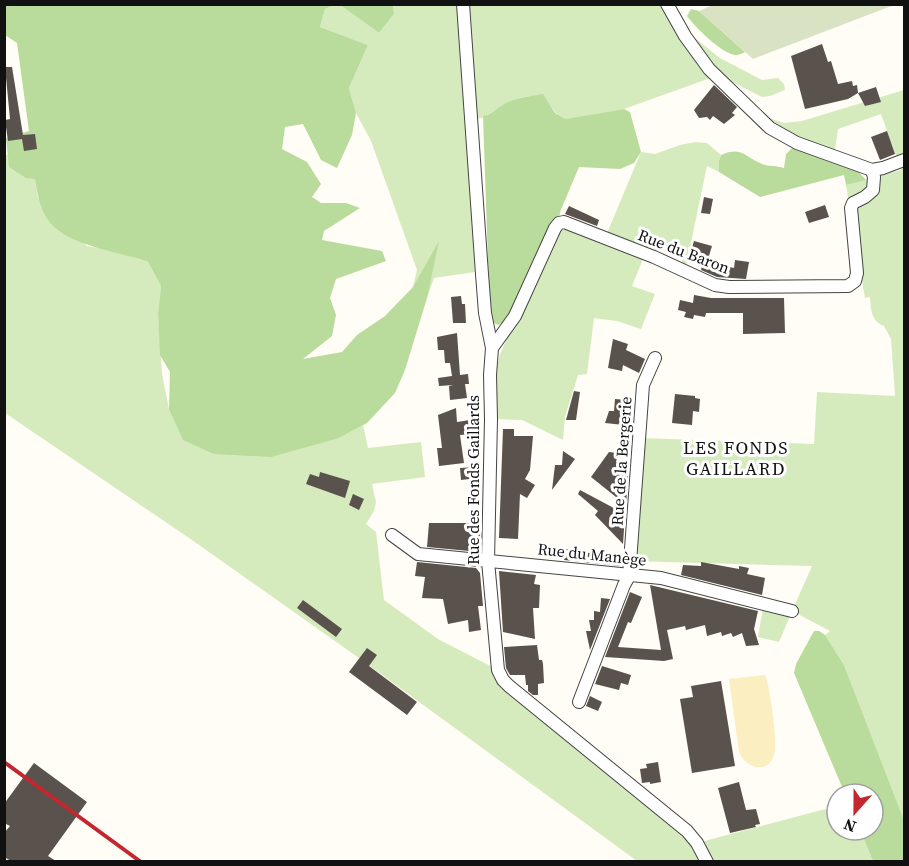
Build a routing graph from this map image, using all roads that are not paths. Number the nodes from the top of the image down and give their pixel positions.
1 (464, 4) edge
2 (667, 4) edge
3 (904, 160) edge
4 (872, 170) junction
5 (492, 348) junction
6 (655, 358) dead end
7 (392, 535) dead end
8 (488, 561) junction
9 (629, 576) junction
10 (792, 611) dead end
11 (579, 702) dead end
12 (707, 861) edge

1 - 5 street, Rue des Fonds Gaillards
2 - 4 street
3 - 4 street
4 - 5 street, Rue du Baron
5 - 8 street, Rue des Fonds Gaillards
6 - 9 street, Rue de la Bergerie
7 - 8 street, Rue du Manège
8 - 9 street, Rue du Manège
8 - 12 street, Rue des Fonds Gaillards
9 - 10 street, Rue du Manège
9 - 11 street, Rue de la Bergerie

